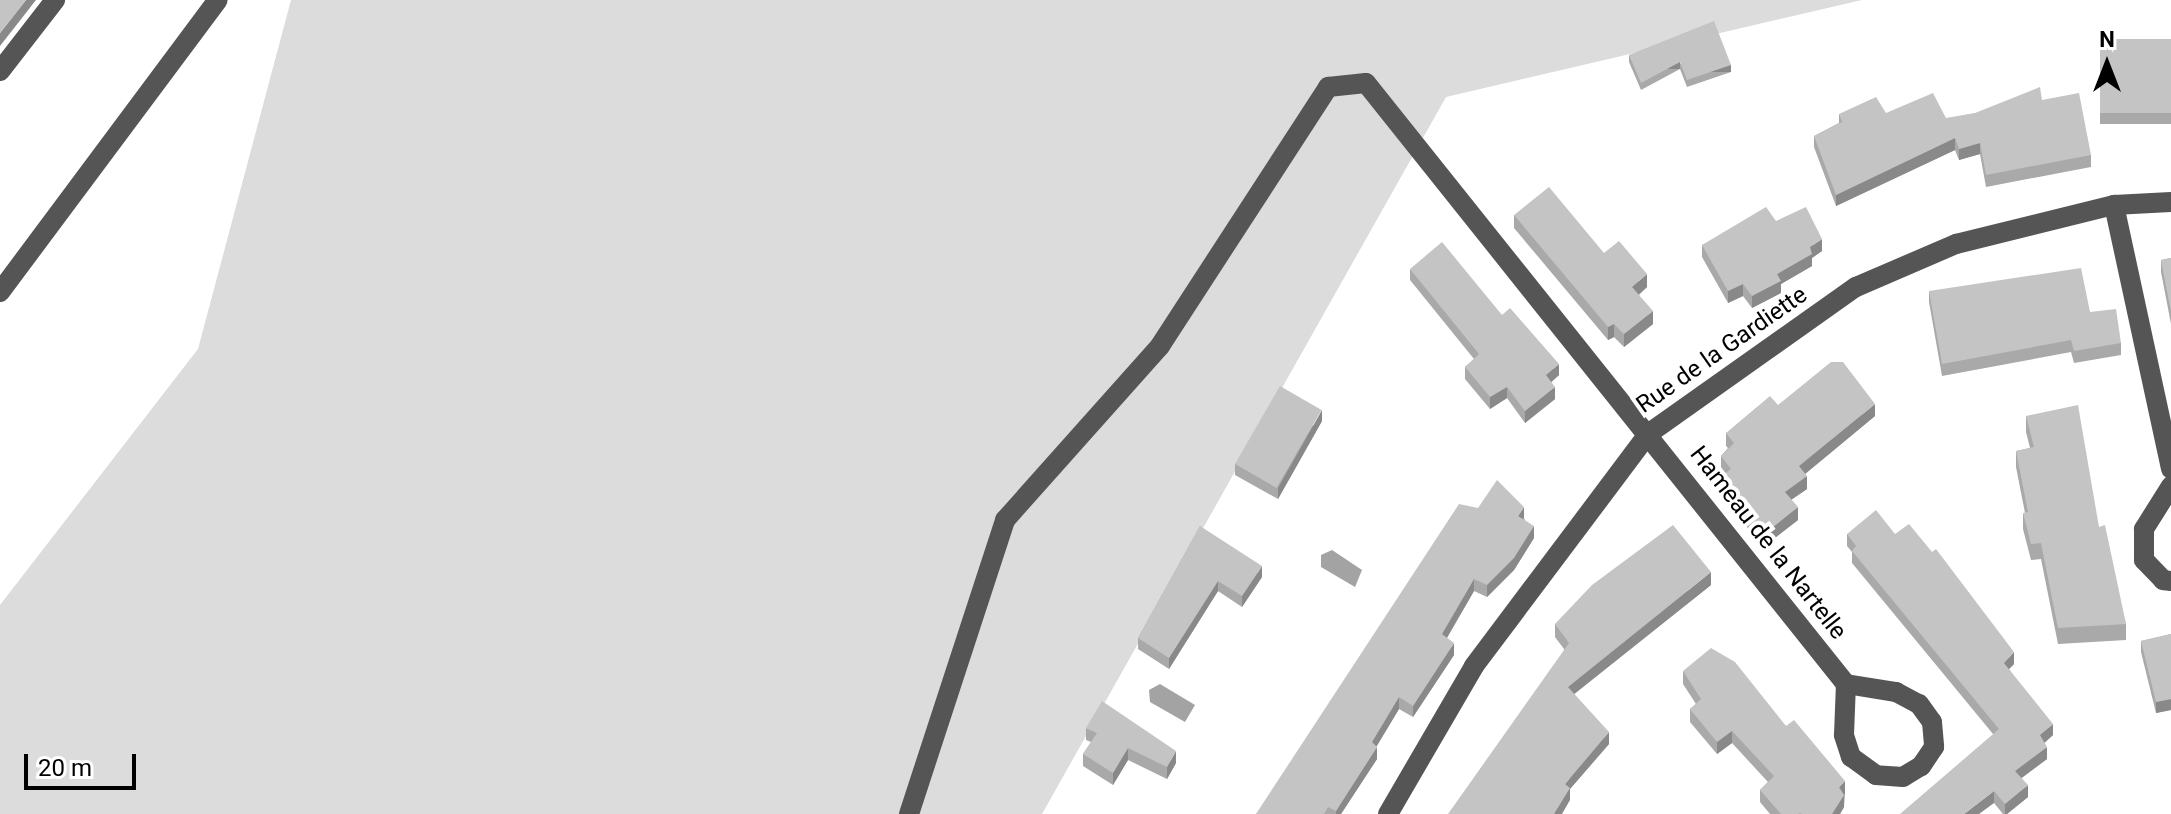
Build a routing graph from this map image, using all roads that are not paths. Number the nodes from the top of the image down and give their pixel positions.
1 (55, 0) edge
2 (218, 0) edge
3 (0, 71) edge
4 (2171, 202) edge
5 (2114, 205) junction
6 (0, 292) edge
7 (1648, 434) junction
8 (2171, 469) edge
9 (2171, 486) edge
10 (2171, 581) edge
11 (1846, 684) junction
12 (909, 814) edge
13 (1388, 814) edge

1 - 3 street
2 - 6 street
4 - 5 street, Rue de la Gardiette
5 - 7 street, Rue de la Gardiette
5 - 8 street
7 - 11 street, Hameau de la Nartelle
7 - 12 street, Hameau de la Nartelle
7 - 13 street, Rue de la Gardiette
9 - 10 street
11 - 11 street

